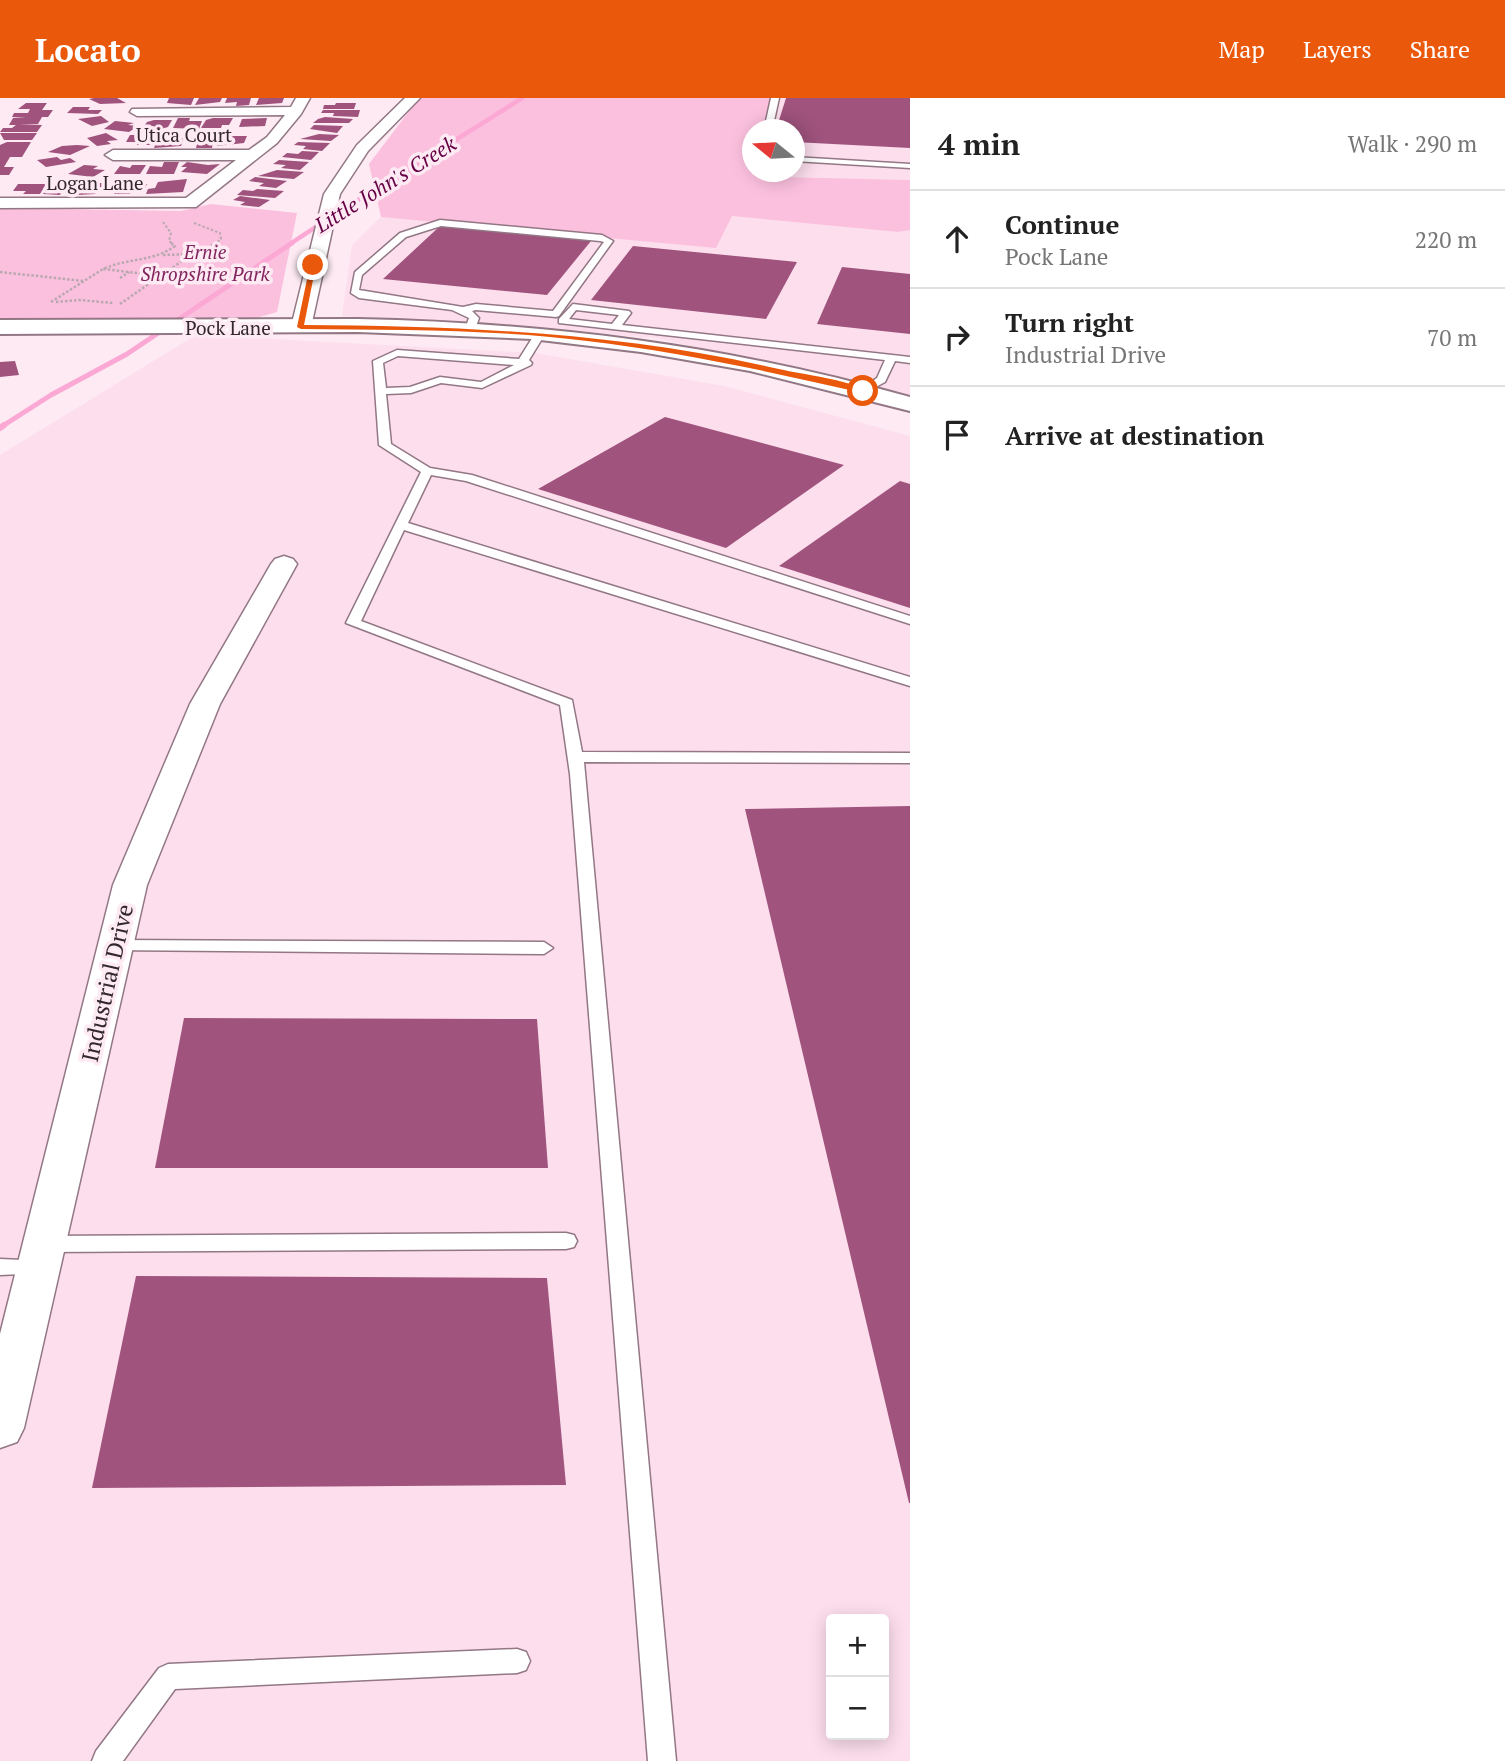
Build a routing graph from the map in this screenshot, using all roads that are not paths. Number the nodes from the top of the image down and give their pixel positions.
1 (413, 98) edge
2 (775, 98) edge
3 (299, 105) edge
4 (137, 112) dead end
5 (770, 119) edge
6 (113, 155) dead end
7 (254, 155) junction
8 (805, 160) edge
9 (910, 166) edge
10 (0, 203) edge
11 (466, 320) junction
12 (0, 327) edge
13 (301, 327) junction
14 (615, 327) junction
15 (540, 334) junction
16 (696, 336) junction
17 (678, 351) junction
18 (891, 358) junction
19 (910, 360) edge
20 (523, 361) junction
21 (380, 391) junction
22 (863, 391) junction
23 (910, 404) edge
24 (427, 471) junction
25 (401, 525) junction
26 (284, 564) dead end
27 (910, 620) edge
28 (910, 682) edge
29 (576, 757) junction
30 (910, 758) edge
31 (115, 946) junction
32 (544, 948) dead end
33 (566, 1241) dead end
34 (42, 1256) junction
35 (0, 1267) edge
36 (0, 1428) edge
37 (517, 1661) dead end
38 (106, 1761) edge
39 (662, 1761) edge

1 - 13 street
2 - 5 lane
3 - 4 street
3 - 7 street
6 - 7 street, Utica Court
7 - 10 street, Logan Lane
8 - 9 lane
11 - 11 lane
11 - 13 street, Pock Lane
11 - 15 street, Pock Lane
12 - 13 street, Pock Lane
14 - 14 lane
14 - 16 lane
15 - 17 street, Pock Lane
15 - 20 lane
16 - 17 lane
16 - 18 lane
17 - 22 street, Pock Lane
18 - 19 lane
18 - 22 lane
20 - 21 lane
20 - 21 lane
21 - 24 lane
22 - 23 street, Pock Lane
24 - 25 lane
24 - 27 lane
25 - 28 lane
25 - 29 lane
26 - 31 street, Industrial Drive
29 - 30 lane
29 - 39 lane
31 - 32 lane
31 - 34 street, Industrial Drive
33 - 34 lane
34 - 35 lane
34 - 36 street, Industrial Drive
37 - 38 lane

